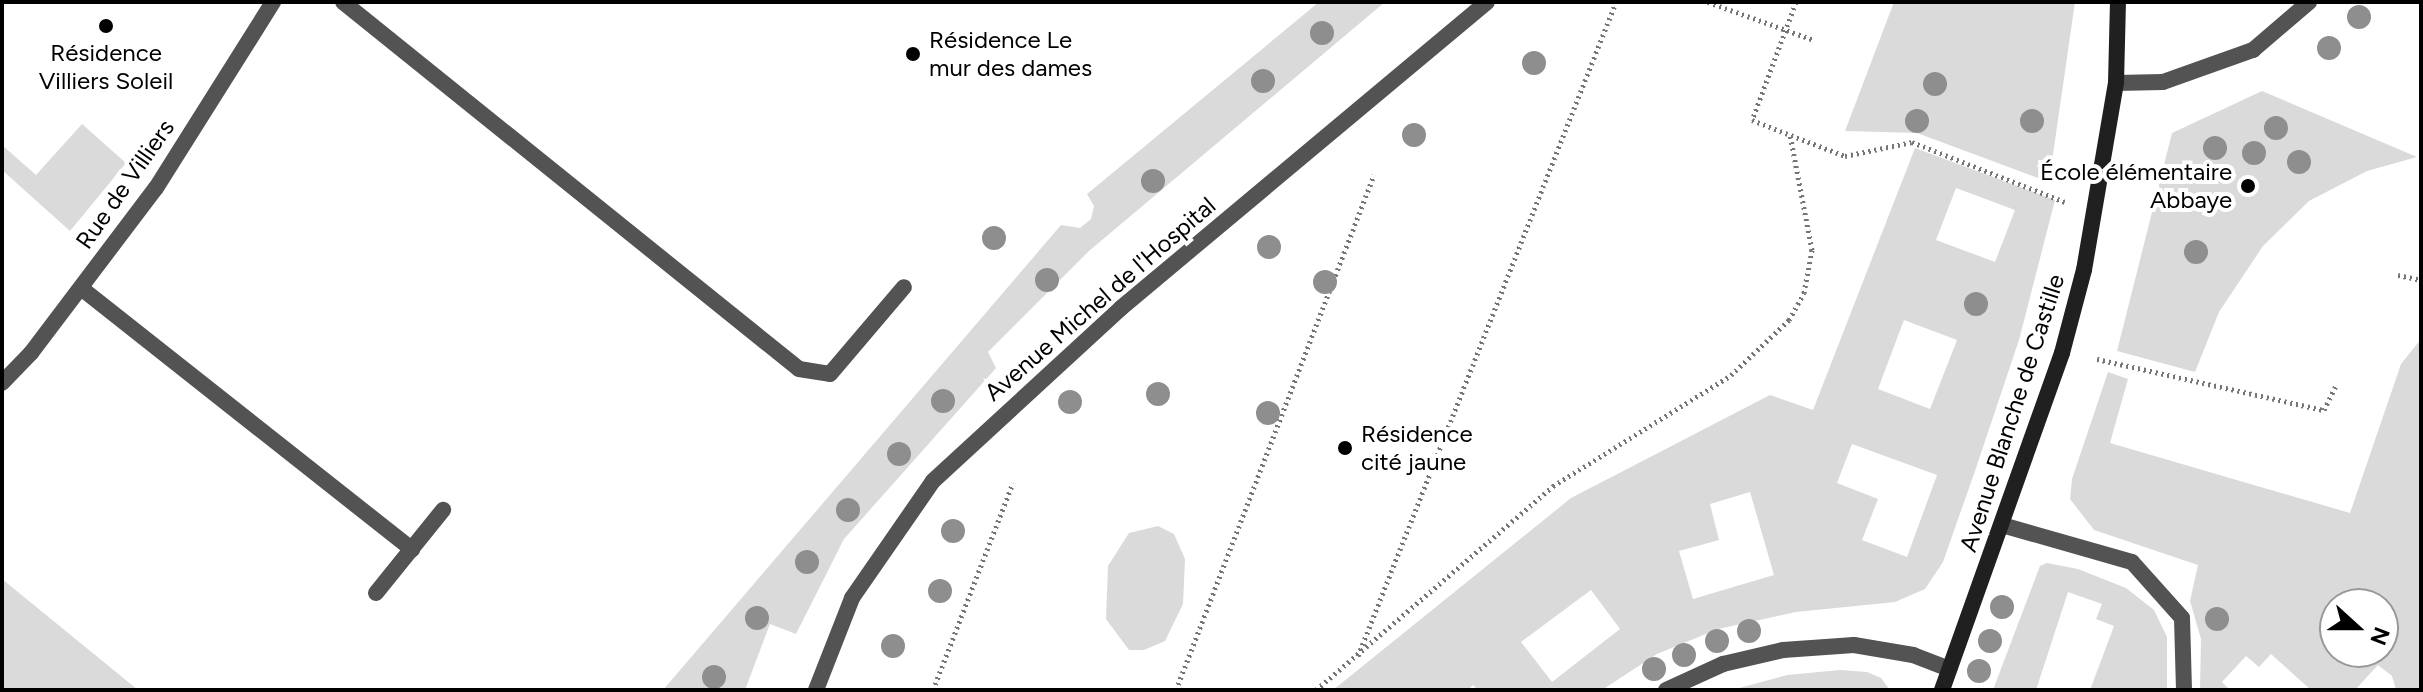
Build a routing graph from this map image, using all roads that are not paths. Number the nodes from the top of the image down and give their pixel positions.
1 (273, 2) edge
2 (343, 2) edge
3 (1487, 2) edge
4 (2118, 2) edge
5 (2309, 2) edge
6 (2116, 83) junction
7 (904, 287) dead end
8 (81, 288) junction
9 (2, 383) edge
10 (443, 510) dead end
11 (2002, 525) junction
12 (412, 549) junction
13 (376, 593) dead end
14 (1949, 669) junction
15 (816, 690) edge
16 (1666, 690) edge
17 (1942, 690) edge
18 (2184, 690) edge

1 - 8 street, Rue de Villiers
2 - 7 street
3 - 15 street, Avenue Michel de l'Hospital
4 - 6 street, Avenue Blanche de Castille
5 - 6 street
6 - 11 street, Avenue Blanche de Castille
8 - 9 street, Rue de Villiers
8 - 12 street
10 - 12 street
11 - 14 street, Avenue Blanche de Castille
11 - 18 street
12 - 13 street
14 - 16 street
14 - 17 street, Avenue Blanche de Castille

